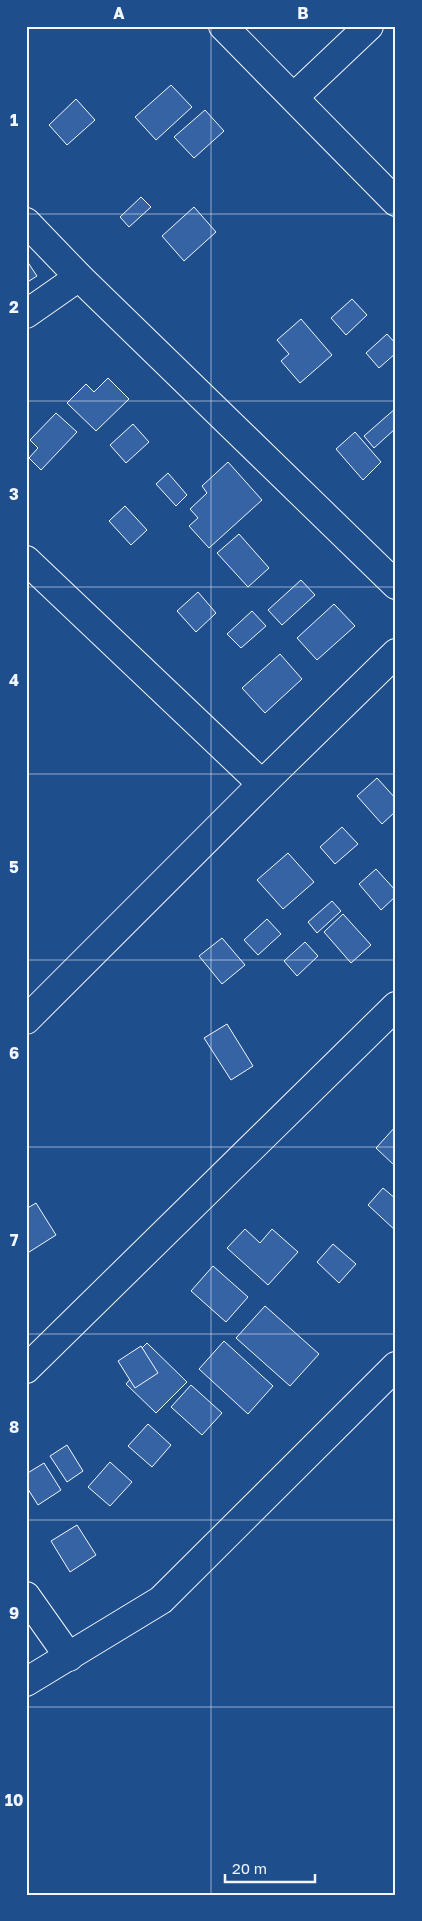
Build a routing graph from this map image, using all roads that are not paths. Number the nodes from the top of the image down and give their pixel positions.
1 (223, 26) edge
2 (369, 26) edge
3 (294, 97) junction
4 (396, 202) edge
5 (26, 222) edge
6 (79, 277) junction
7 (26, 314) edge
8 (26, 560) edge
9 (396, 585) edge
10 (396, 653) edge
11 (262, 784) junction
12 (396, 1006) edge
13 (26, 1020) edge
14 (396, 1366) edge
15 (26, 1369) edge
16 (26, 1596) edge
17 (69, 1656) junction
18 (26, 1682) edge

1 - 3 street
2 - 3 street
3 - 4 street
5 - 6 street
6 - 7 street
6 - 9 street
8 - 11 street
10 - 11 street
11 - 13 street
12 - 15 street
14 - 17 street
16 - 17 street
17 - 18 street

